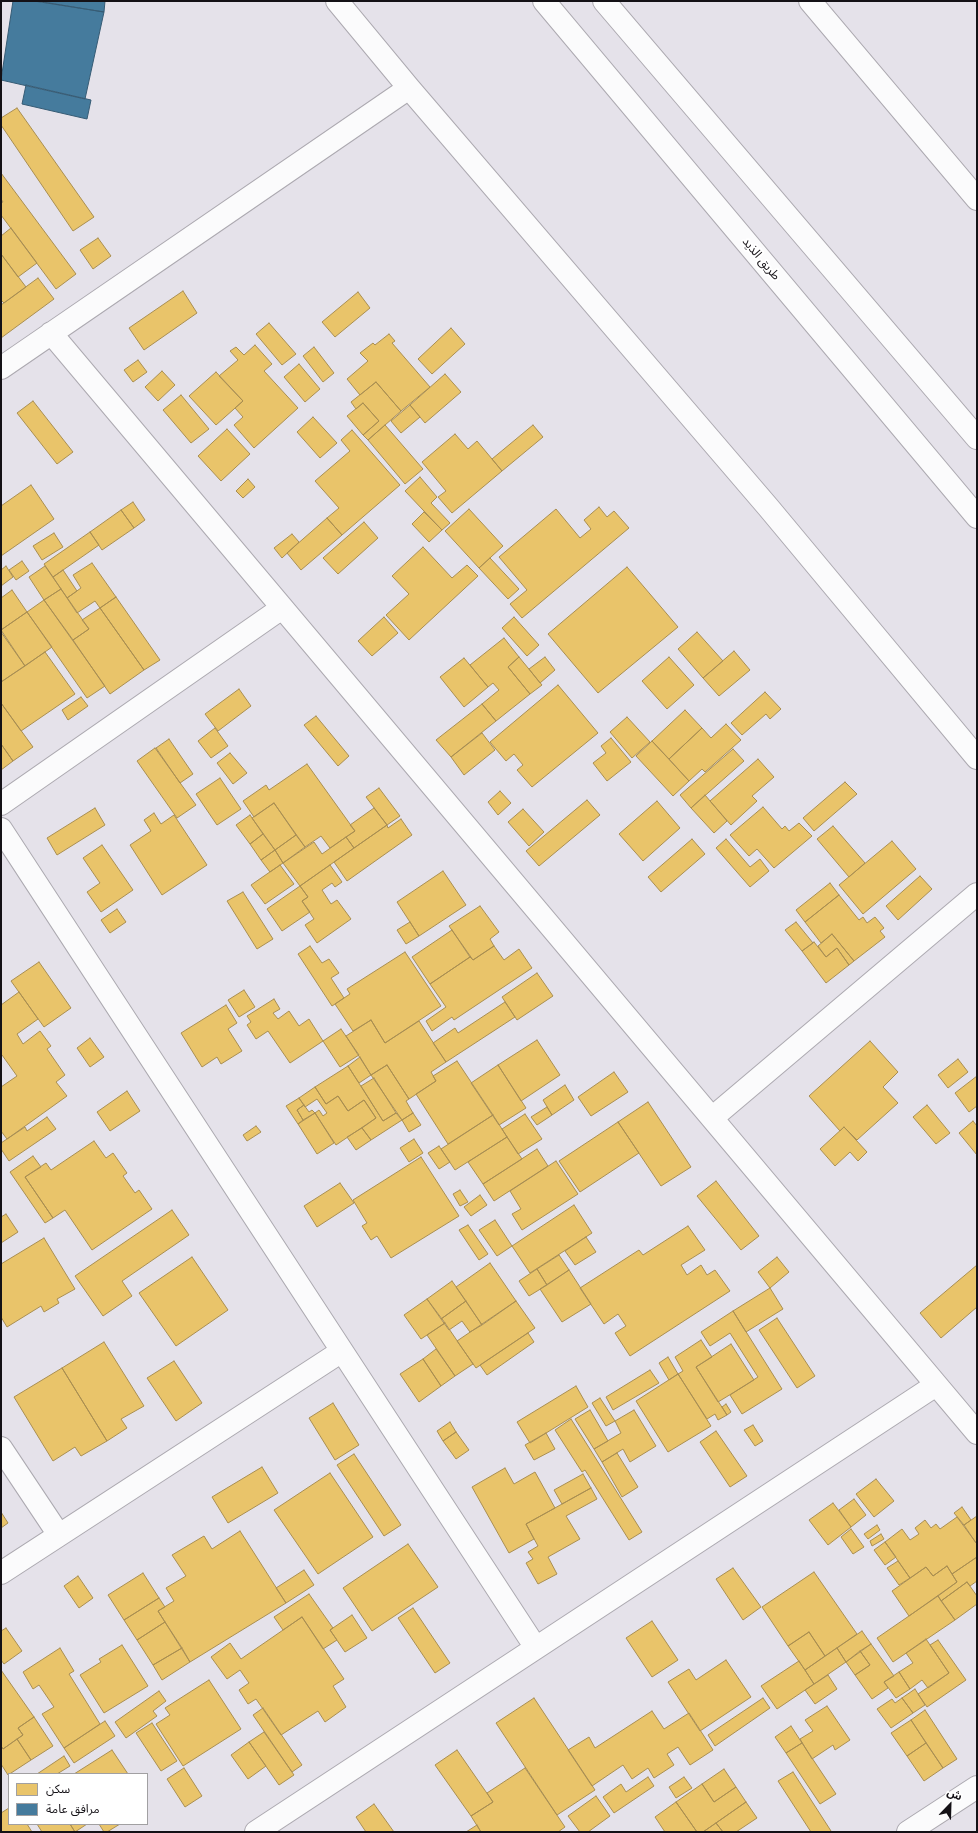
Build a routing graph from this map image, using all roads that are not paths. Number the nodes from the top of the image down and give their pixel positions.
1 (337, 1) edge
2 (544, 1) edge
3 (604, 1) edge
4 (810, 1) edge
5 (409, 88) junction
6 (977, 199) edge
7 (51, 333) junction
8 (1, 368) edge
9 (977, 438) edge
10 (977, 517) edge
11 (282, 608) junction
12 (977, 758) edge
13 (1, 804) edge
14 (1, 829) edge
15 (977, 894) edge
16 (712, 1118) junction
17 (342, 1351) junction
18 (936, 1385) junction
19 (977, 1433) edge
20 (1, 1448) edge
21 (59, 1535) junction
22 (1, 1573) edge
23 (536, 1648) junction
24 (977, 1787) edge
25 (256, 1832) edge
26 (908, 1832) edge

1 - 5 main road
2 - 10 main road, طريق الذيد
3 - 9 main road
4 - 6 main road
5 - 7 main road
5 - 12 main road
7 - 8 main road
7 - 11 main road
11 - 13 main road
11 - 16 main road
14 - 17 main road
15 - 16 main road
16 - 18 main road
17 - 21 main road
17 - 23 main road
18 - 19 main road
18 - 23 main road
20 - 21 main road
21 - 22 main road
23 - 25 main road
24 - 26 main road

